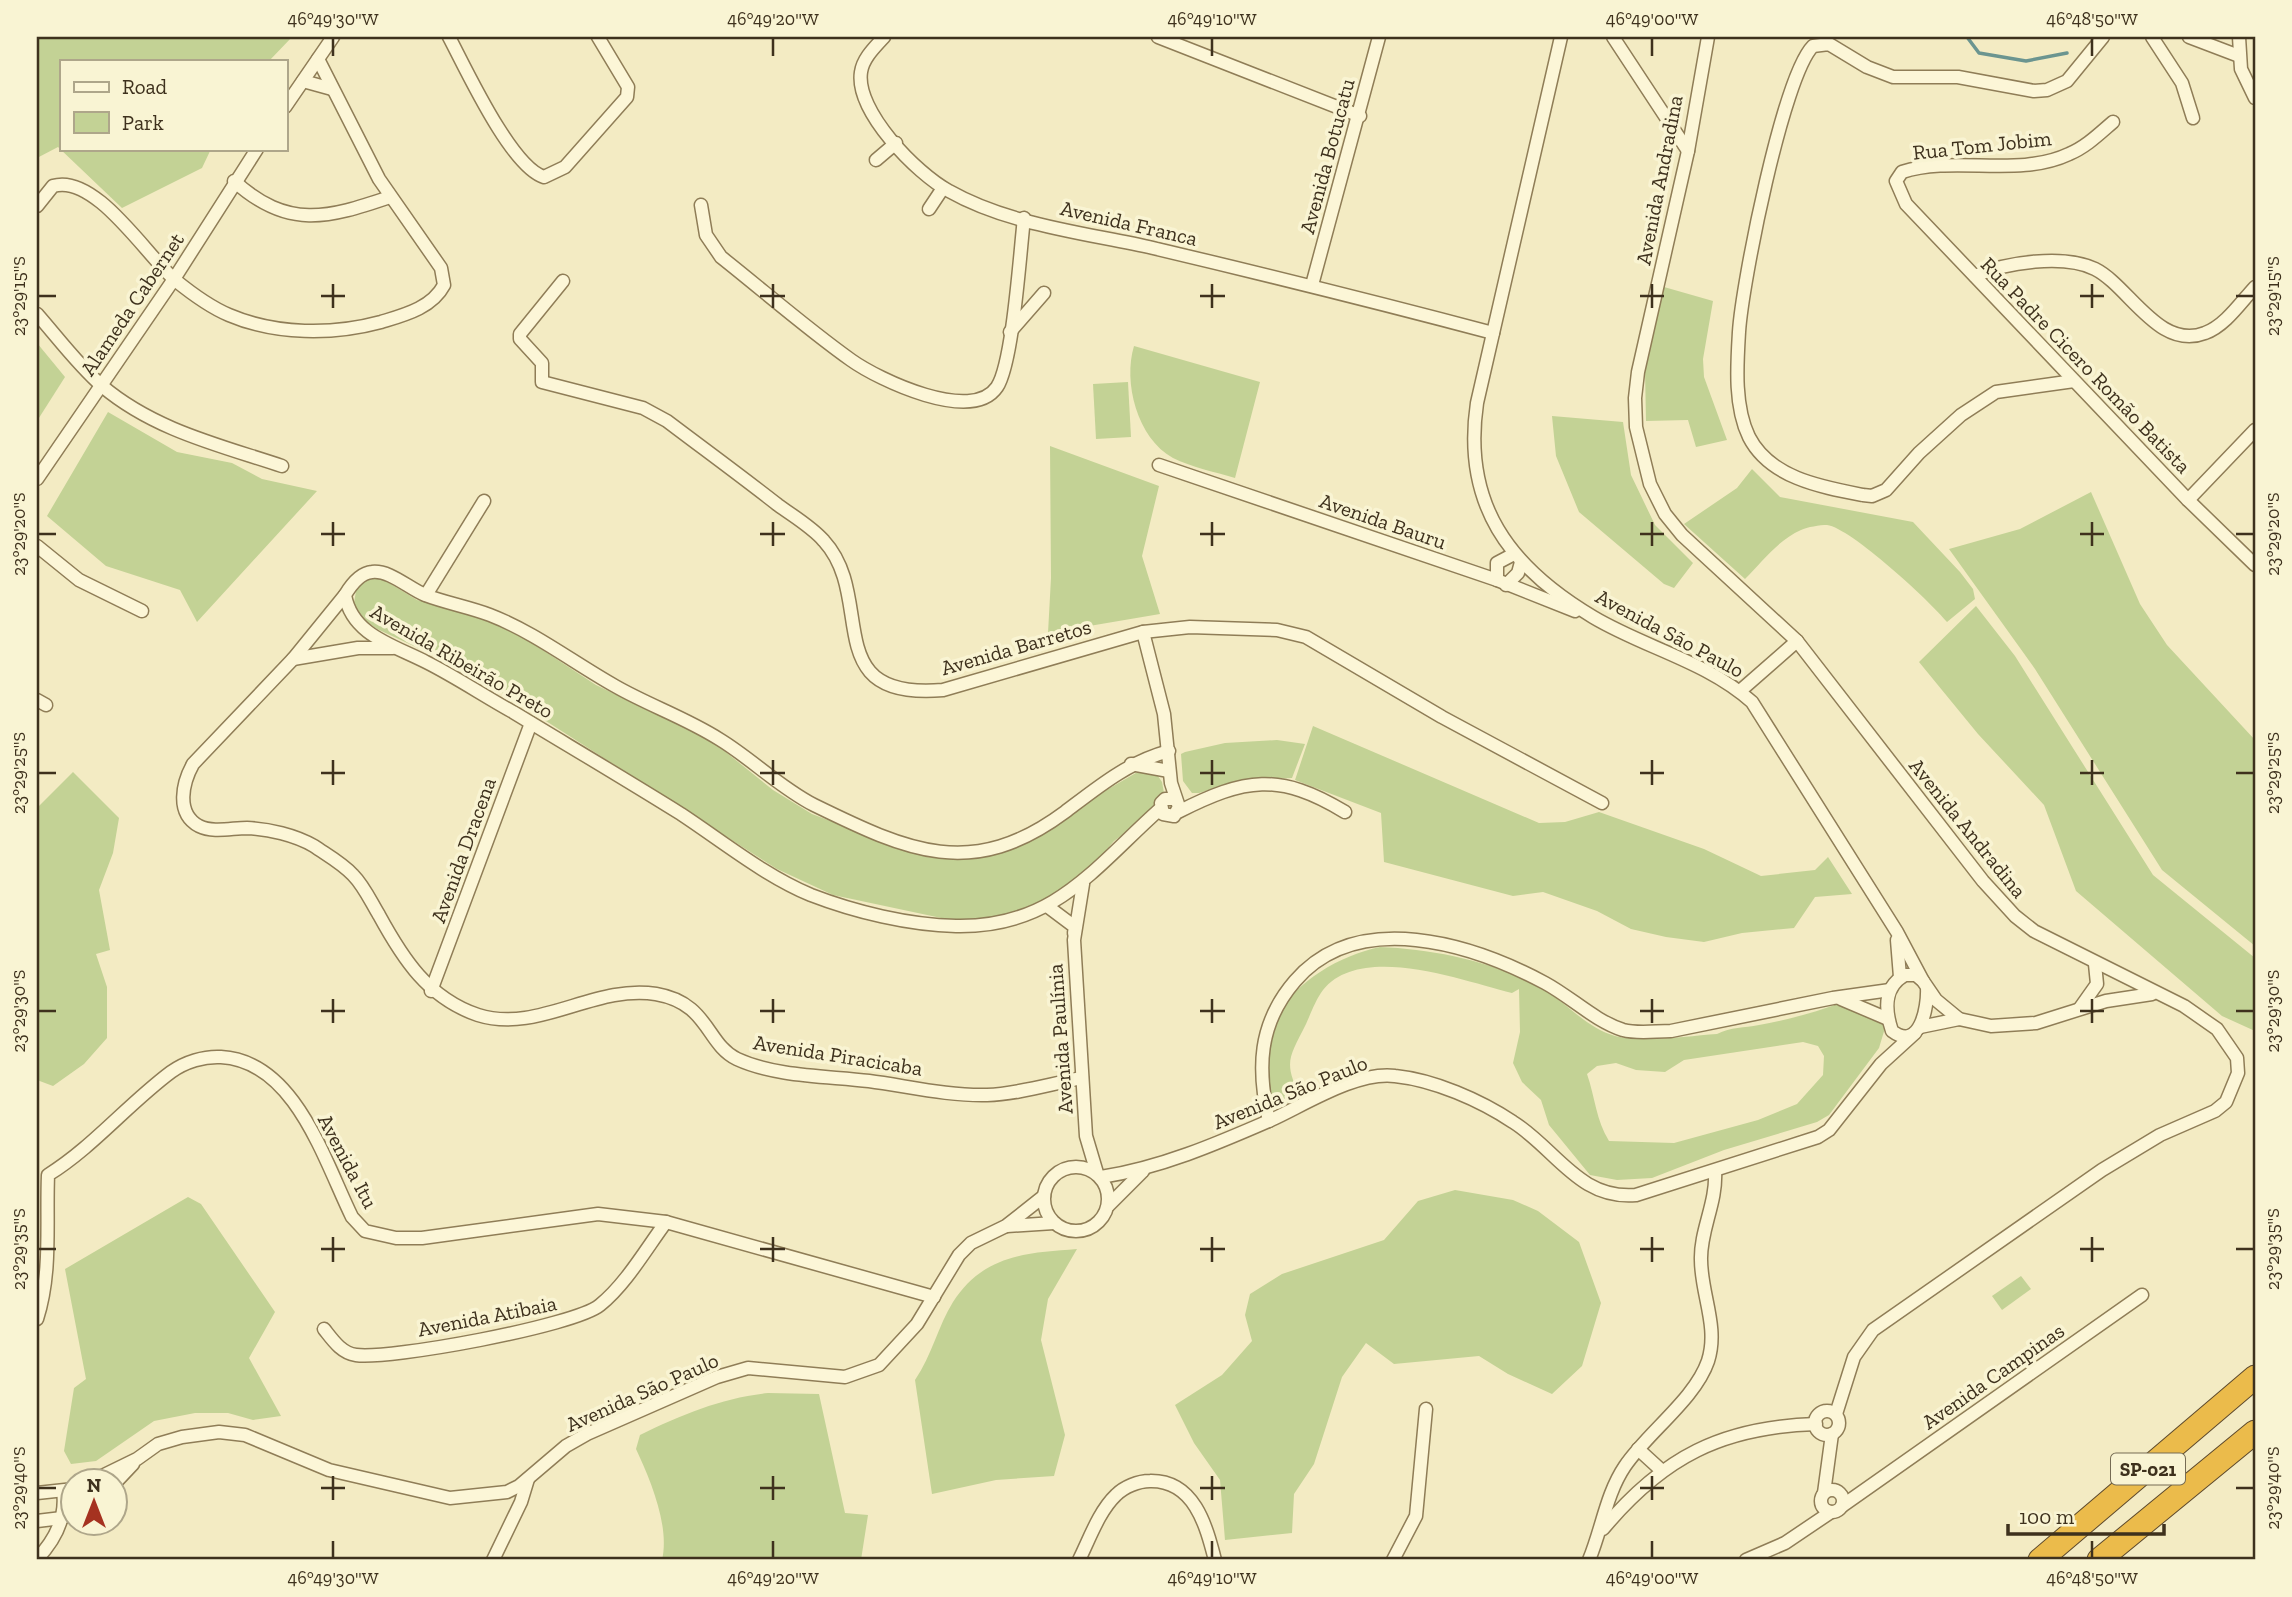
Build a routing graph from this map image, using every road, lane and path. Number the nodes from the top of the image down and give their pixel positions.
1 (333, 37) edge
2 (449, 37) edge
3 (598, 37) edge
4 (884, 37) edge
5 (1158, 37) edge
6 (1379, 37) edge
7 (1561, 37) edge
8 (1613, 37) edge
9 (1708, 37) edge
10 (2103, 37) edge
11 (2152, 37) edge
12 (2189, 37) edge
13 (2239, 37) edge
14 (2239, 56) junction
15 (318, 59) junction
16 (303, 81) junction
17 (332, 89) junction
18 (2255, 98) edge
19 (287, 104) edge
20 (1360, 116) junction
21 (2193, 118) dead end
22 (2113, 122) dead end
23 (895, 143) junction
24 (256, 150) edge
25 (1688, 151) junction
26 (876, 160) dead end
27 (234, 181) junction
28 (1897, 186) joint
29 (943, 188) junction
30 (390, 197) junction
31 (37, 205) edge
32 (701, 205) dead end
33 (929, 209) dead end
34 (1024, 218) junction
35 (1975, 276) junction
36 (174, 279) junction
37 (563, 281) dead end
38 (1312, 285) junction
39 (2255, 286) edge
40 (1044, 293) dead end
41 (37, 314) edge
42 (1010, 332) junction
43 (1493, 333) junction
44 (2074, 381) junction
45 (101, 385) junction
46 (2255, 430) edge
47 (1159, 465) dead end
48 (282, 466) dead end
49 (37, 479) edge
50 (484, 500) dead end
51 (2188, 500) junction
52 (37, 546) edge
53 (1517, 558) junction
54 (2255, 565) edge
55 (1501, 582) junction
56 (345, 595) junction
57 (426, 596) junction
58 (142, 611) dead end
59 (1593, 617) junction
60 (1143, 632) junction
61 (1797, 641) junction
62 (399, 648) junction
63 (293, 659) junction
64 (1740, 691) junction
65 (531, 723) junction
66 (1169, 751) junction
67 (1131, 764) junction
68 (1170, 777) junction
69 (1602, 803) dead end
70 (1171, 806) junction
71 (1345, 812) dead end
72 (1083, 884) junction
73 (1046, 905) junction
74 (1897, 932) junction
75 (1074, 940) junction
76 (2095, 964) junction
77 (1900, 977) junction
78 (1925, 984) junction
79 (1890, 990) junction
80 (432, 991) junction
81 (2154, 993) junction
82 (1833, 998) junction
83 (2080, 1008) junction
84 (1959, 1019) junction
85 (1890, 1025) junction
86 (1918, 1030) junction
87 (1881, 1064) junction
88 (1082, 1078) junction
89 (1269, 1121) junction
90 (1086, 1136) junction
91 (1073, 1166) junction
92 (1143, 1170) junction
93 (1716, 1171) junction
94 (42, 1172) edge
95 (1099, 1175) junction
96 (1044, 1196) junction
97 (1109, 1205) junction
98 (666, 1222) junction
99 (1054, 1223) junction
100 (1006, 1226) junction
101 (2143, 1295) dead end
102 (934, 1297) junction
103 (37, 1319) edge
104 (324, 1329) dead end
105 (2255, 1377) edge
106 (1426, 1409) dead end
107 (1836, 1414) junction
108 (1815, 1424) junction
109 (2255, 1432) edge
110 (1832, 1434) junction
111 (1638, 1450) junction
112 (138, 1459) junction
113 (119, 1468) edge
114 (129, 1468) edge
115 (1661, 1470) junction
116 (528, 1479) junction
117 (60, 1491) edge
118 (37, 1493) edge
119 (492, 1496) junction
120 (1832, 1500) junction
121 (514, 1514) junction
122 (60, 1517) edge
123 (37, 1521) edge
124 (60, 1528) edge
125 (1602, 1529) junction
126 (37, 1559) edge
127 (493, 1560) edge
128 (1079, 1560) edge
129 (1215, 1560) edge
130 (1393, 1560) edge
131 (1589, 1560) edge
132 (1746, 1560) edge
133 (2040, 1560) edge
134 (2099, 1560) edge

1 - 15 street
2 - 3 street
4 - 23 street, Avenida Franca
5 - 20 street
6 - 20 street, Avenida Botucatu
7 - 43 street, Avenida São Paulo
8 - 25 street
9 - 25 street, Avenida Andradina
10 - 44 street
11 - 21 street
12 - 14 street
13 - 14 street
14 - 18 street
15 - 16 street
15 - 17 street
16 - 17 street
16 - 19 street
17 - 30 street
20 - 38 street, Avenida Botucatu
22 - 28 street, Rua Tom Jobim
23 - 26 street
23 - 29 street, Avenida Franca
24 - 27 street, Alameda Cabernet
25 - 61 street, Avenida Andradina
27 - 30 street
27 - 36 street, Alameda Cabernet
28 - 35 street, Rua Padre Cicero Romão Batista
29 - 33 street
29 - 34 street, Avenida Franca
30 - 36 street
31 - 36 street
32 - 42 street
34 - 38 street, Avenida Franca
34 - 42 street
35 - 39 street
35 - 44 street, Rua Padre Cicero Romão Batista
36 - 45 street, Alameda Cabernet
37 - 60 street, Avenida Barretos
38 - 43 street, Avenida Franca
40 - 42 street
41 - 45 street
43 - 53 street, Avenida São Paulo
44 - 51 street, Rua Padre Cicero Romão Batista
45 - 48 street
45 - 49 street, Alameda Cabernet
46 - 51 street
47 - 55 street, Avenida Bauru
50 - 57 street
51 - 54 street, Rua Padre Cicero Romão Batista
52 - 58 street
53 - 55 street
53 - 55 street
53 - 59 street, Avenida São Paulo
55 - 59 street, Avenida Bauru
56 - 57 street, Avenida Ribeirão Preto
56 - 62 street, Avenida Ribeirão Preto
56 - 63 street, Avenida Piracicaba
57 - 67 street, Avenida Ribeirão Preto
59 - 64 street, Avenida São Paulo
60 - 66 street
60 - 69 street, Avenida Barretos
61 - 64 street
61 - 76 street, Avenida Andradina
62 - 63 street
62 - 65 street, Avenida Ribeirão Preto
63 - 80 street, Avenida Piracicaba
64 - 74 street, Avenida São Paulo
65 - 73 street, Avenida Ribeirão Preto
65 - 80 street, Avenida Dracena
66 - 67 street, Avenida Ribeirão Preto
66 - 68 street
67 - 68 street
68 - 70 street
70 - 71 street, Avenida Ribeirão Preto
70 - 72 street, Avenida Ribeirão Preto
72 - 73 street, Avenida Ribeirão Preto
72 - 75 street, Avenida Paulínia
73 - 75 street, Avenida Paulínia
74 - 77 street, Avenida São Paulo
74 - 78 street, Avenida São Paulo
75 - 88 street, Avenida Paulínia
76 - 81 street, Avenida Andradina
76 - 83 street
77 - 78 street
77 - 79 street
78 - 84 street, Avenida São Paulo
78 - 86 street
79 - 82 street
79 - 85 street
80 - 88 street, Avenida Piracicaba
81 - 83 street
81 - 107 street, Avenida Andradina
82 - 85 street
82 - 89 street
83 - 84 street
84 - 86 street
85 - 86 street
85 - 87 street, Avenida São Paulo
86 - 87 street, Avenida São Paulo
87 - 93 street, Avenida São Paulo
88 - 90 street, Avenida Paulínia
89 - 92 street, Avenida São Paulo
89 - 93 street, Avenida São Paulo
90 - 91 street, Avenida Paulínia
90 - 95 street, Avenida Paulínia
91 - 95 street
91 - 96 street
92 - 95 street, Avenida São Paulo
92 - 97 street, Avenida São Paulo
93 - 111 street
94 - 98 street, Avenida Itu
94 - 103 street, Avenida Itu
95 - 97 street
96 - 99 street
96 - 100 street, Avenida São Paulo
97 - 99 street
98 - 102 street, Avenida Itu
98 - 104 street, Avenida Atibaia
99 - 100 street, Avenida São Paulo
100 - 102 street, Avenida São Paulo
101 - 120 street, Avenida Campinas
102 - 116 street, Avenida São Paulo
105 - 133 highway, SP-021
106 - 130 street
107 - 108 street
107 - 110 street
108 - 110 street
108 - 115 street
109 - 134 highway, SP-021
110 - 120 street
111 - 115 street
111 - 125 street
112 - 113 street, Avenida São Paulo
112 - 114 street, Avenida São Paulo
112 - 119 street, Avenida São Paulo
115 - 125 street
116 - 119 street, Avenida São Paulo
116 - 121 street
117 - 118 street
119 - 121 street
120 - 132 street, Avenida Campinas
121 - 127 street
122 - 123 street
124 - 126 street
125 - 131 street
128 - 129 street

